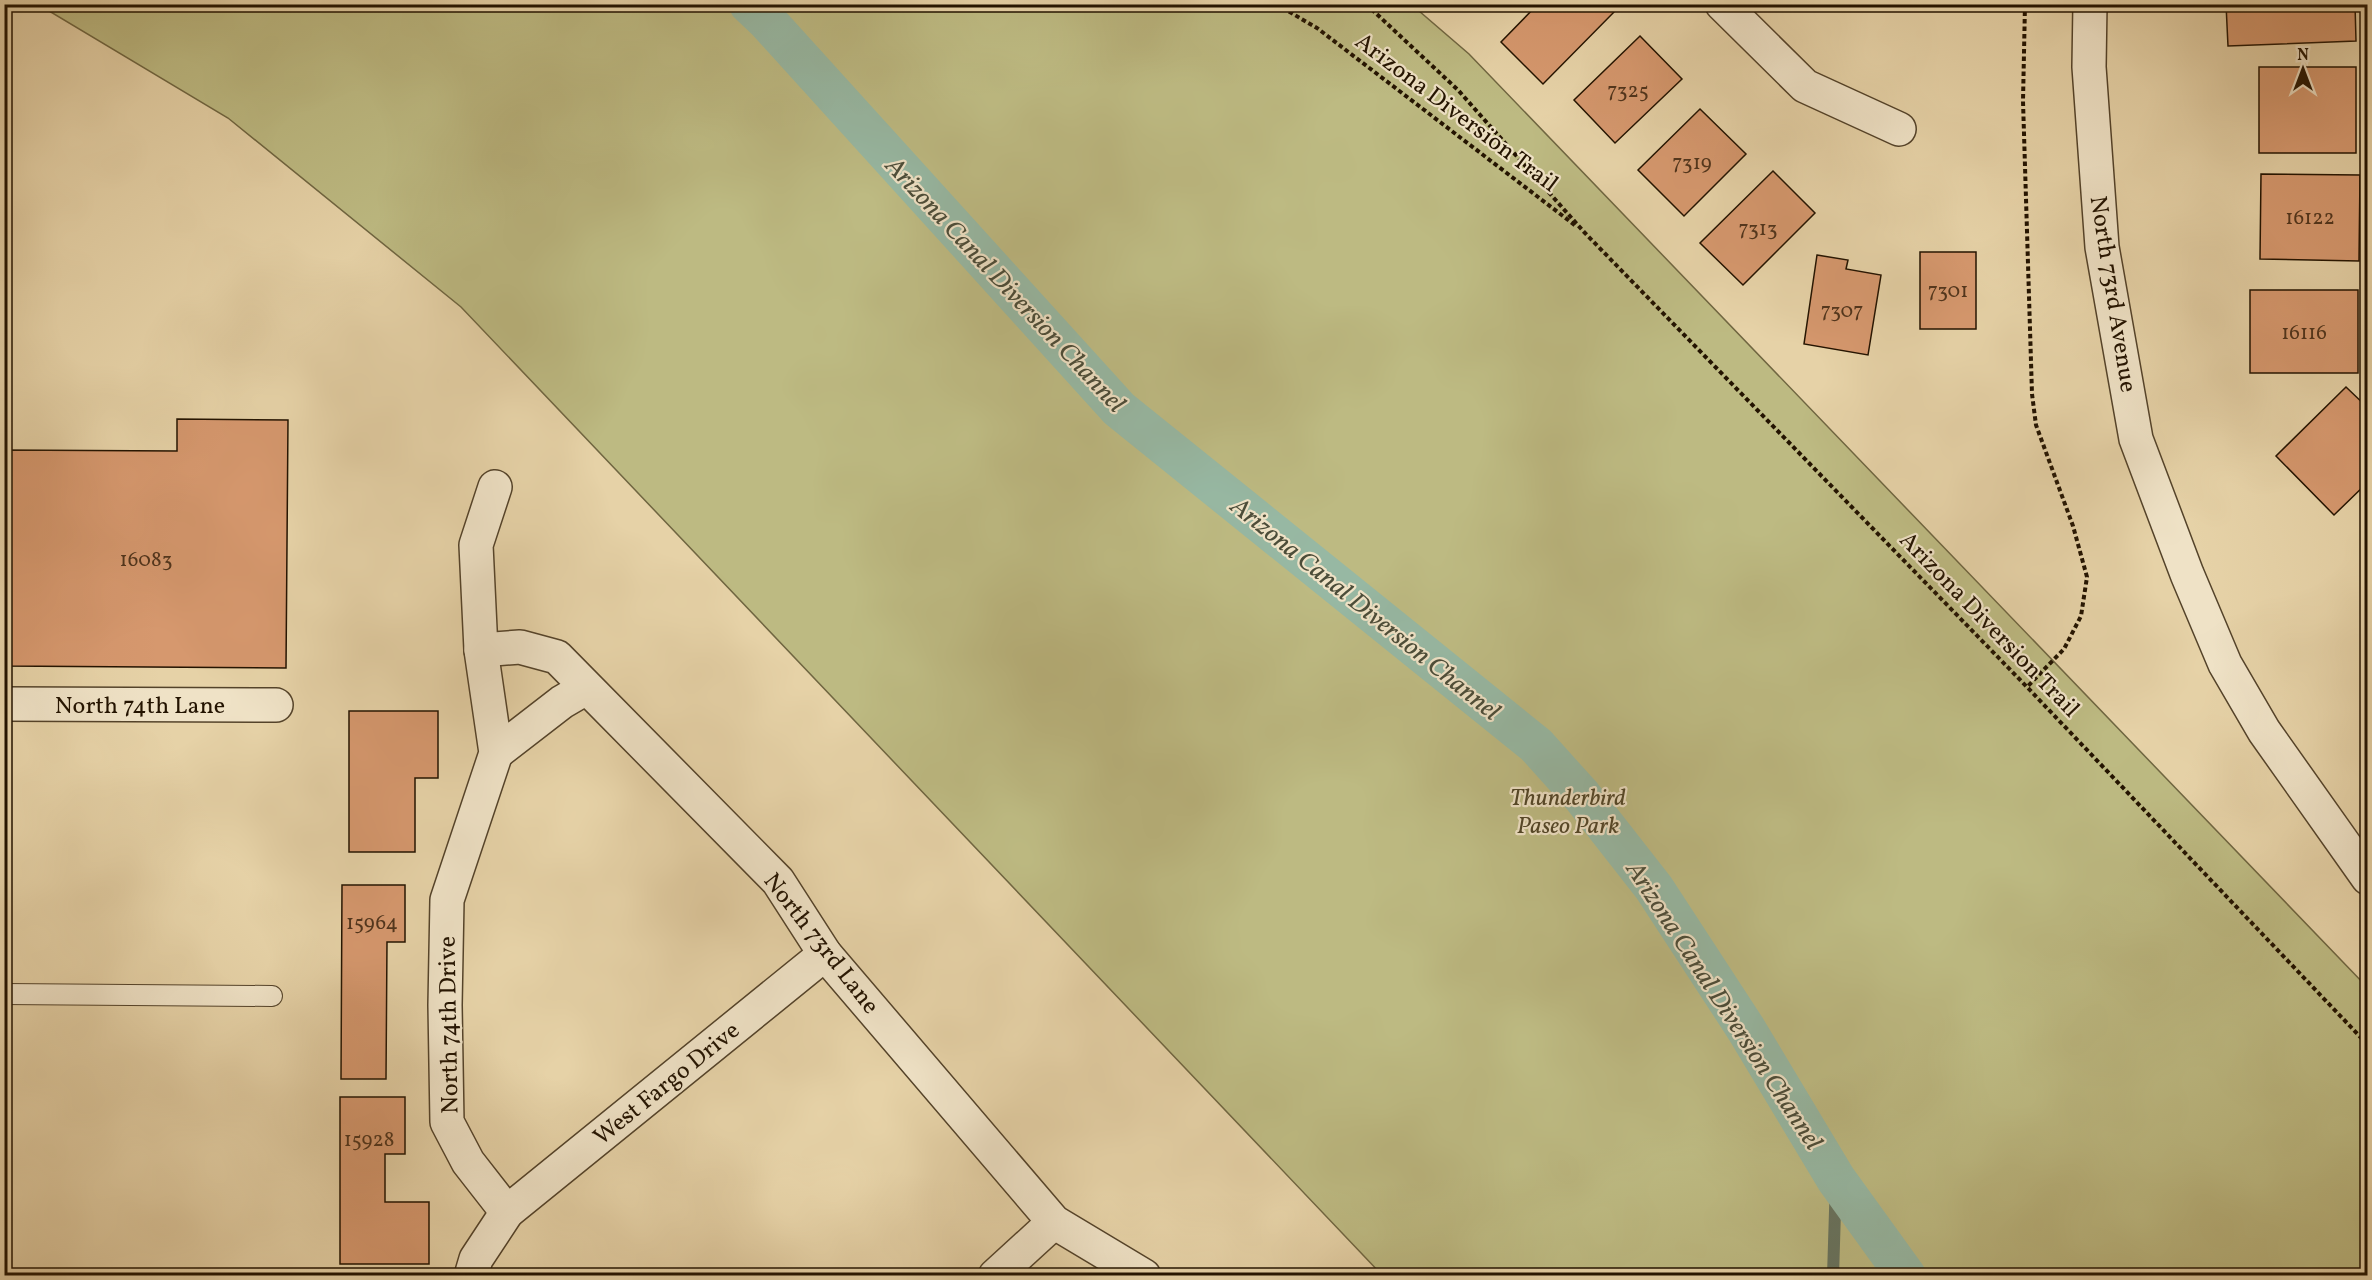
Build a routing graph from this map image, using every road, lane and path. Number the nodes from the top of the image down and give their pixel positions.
1 (1276, 4) edge
2 (1365, 4) edge
3 (1722, 4) edge
4 (2025, 4) edge
5 (2090, 4) edge
6 (1899, 129) dead end
7 (1584, 232) junction
8 (495, 487) dead end
9 (481, 650) junction
10 (2027, 687) junction
11 (586, 688) junction
12 (4, 704) edge
13 (276, 705) dead end
14 (4, 713) edge
15 (496, 753) junction
16 (2367, 878) edge
17 (825, 954) junction
18 (4, 994) edge
19 (272, 996) dead end
20 (2367, 1045) edge
21 (507, 1212) junction
22 (1054, 1222) junction
23 (471, 1275) edge
24 (995, 1275) edge
25 (1144, 1275) edge

1 - 7 path, Arizona Diversion Trail
2 - 7 path, Arizona Diversion Trail
3 - 6 street
4 - 10 path
5 - 16 street, North 73rd Avenue
7 - 10 path, Arizona Diversion Trail
8 - 9 street, North 74th Drive
9 - 11 street, North 73rd Lane
9 - 15 street, North 74th Drive
10 - 20 path, Arizona Diversion Trail
11 - 15 street
11 - 17 street, North 73rd Lane
12 - 13 street, North 74th Lane
12 - 14 street, North 74th Lane
15 - 21 street, North 74th Drive
17 - 21 street, West Fargo Drive
17 - 22 street, North 73rd Lane
18 - 19 lane
21 - 23 street
22 - 24 street
22 - 25 street, North 73rd Lane

